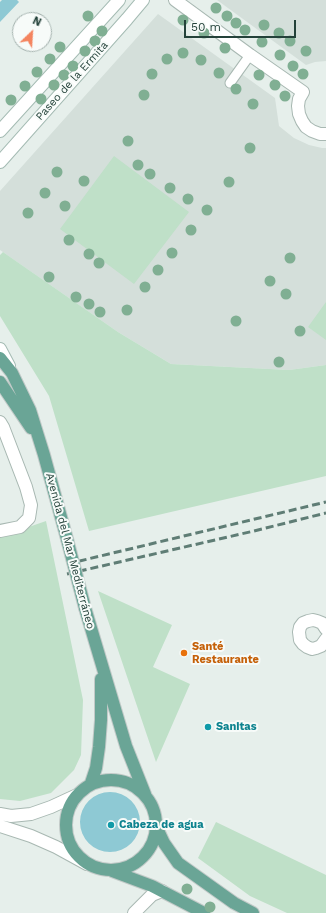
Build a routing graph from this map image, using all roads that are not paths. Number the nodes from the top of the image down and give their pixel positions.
1 (119, 0) edge
2 (143, 0) edge
3 (175, 0) edge
4 (250, 55) junction
5 (230, 83) dead end
6 (0, 131) edge
7 (326, 134) edge
8 (0, 162) edge
9 (0, 349) edge
10 (0, 358) edge
11 (12, 373) junction
12 (0, 382) edge
13 (0, 422) edge
14 (38, 437) junction
15 (0, 531) edge
16 (102, 666) junction
17 (91, 783) junction
18 (77, 795) junction
19 (146, 797) junction
20 (0, 814) edge
21 (0, 826) edge
22 (156, 826) junction
23 (87, 864) junction
24 (111, 871) junction
25 (162, 891) junction
26 (134, 913) edge
27 (204, 913) edge
28 (253, 913) edge

1 - 6 street, Paseo de la Ermita
2 - 8 street, Paseo de la Ermita
3 - 4 street
4 - 5 lane
4 - 7 street
9 - 11 street
10 - 11 main road, Avenida del Mar Mediterráneo
11 - 14 main road, Avenida del Mar Mediterráneo
12 - 14 main road, Avenida del Mar Mediterráneo
13 - 15 street
14 - 16 main road, Avenida del Mar Mediterráneo, bridge
16 - 17 main road, Avenida del Mar Mediterráneo
16 - 19 main road, Avenida del Mar Mediterráneo
17 - 18 main road
17 - 19 main road
18 - 20 street
18 - 23 main road
19 - 22 main road
21 - 23 street
22 - 24 main road
22 - 28 main road
23 - 24 main road
24 - 25 main road
25 - 26 street
25 - 27 main road

